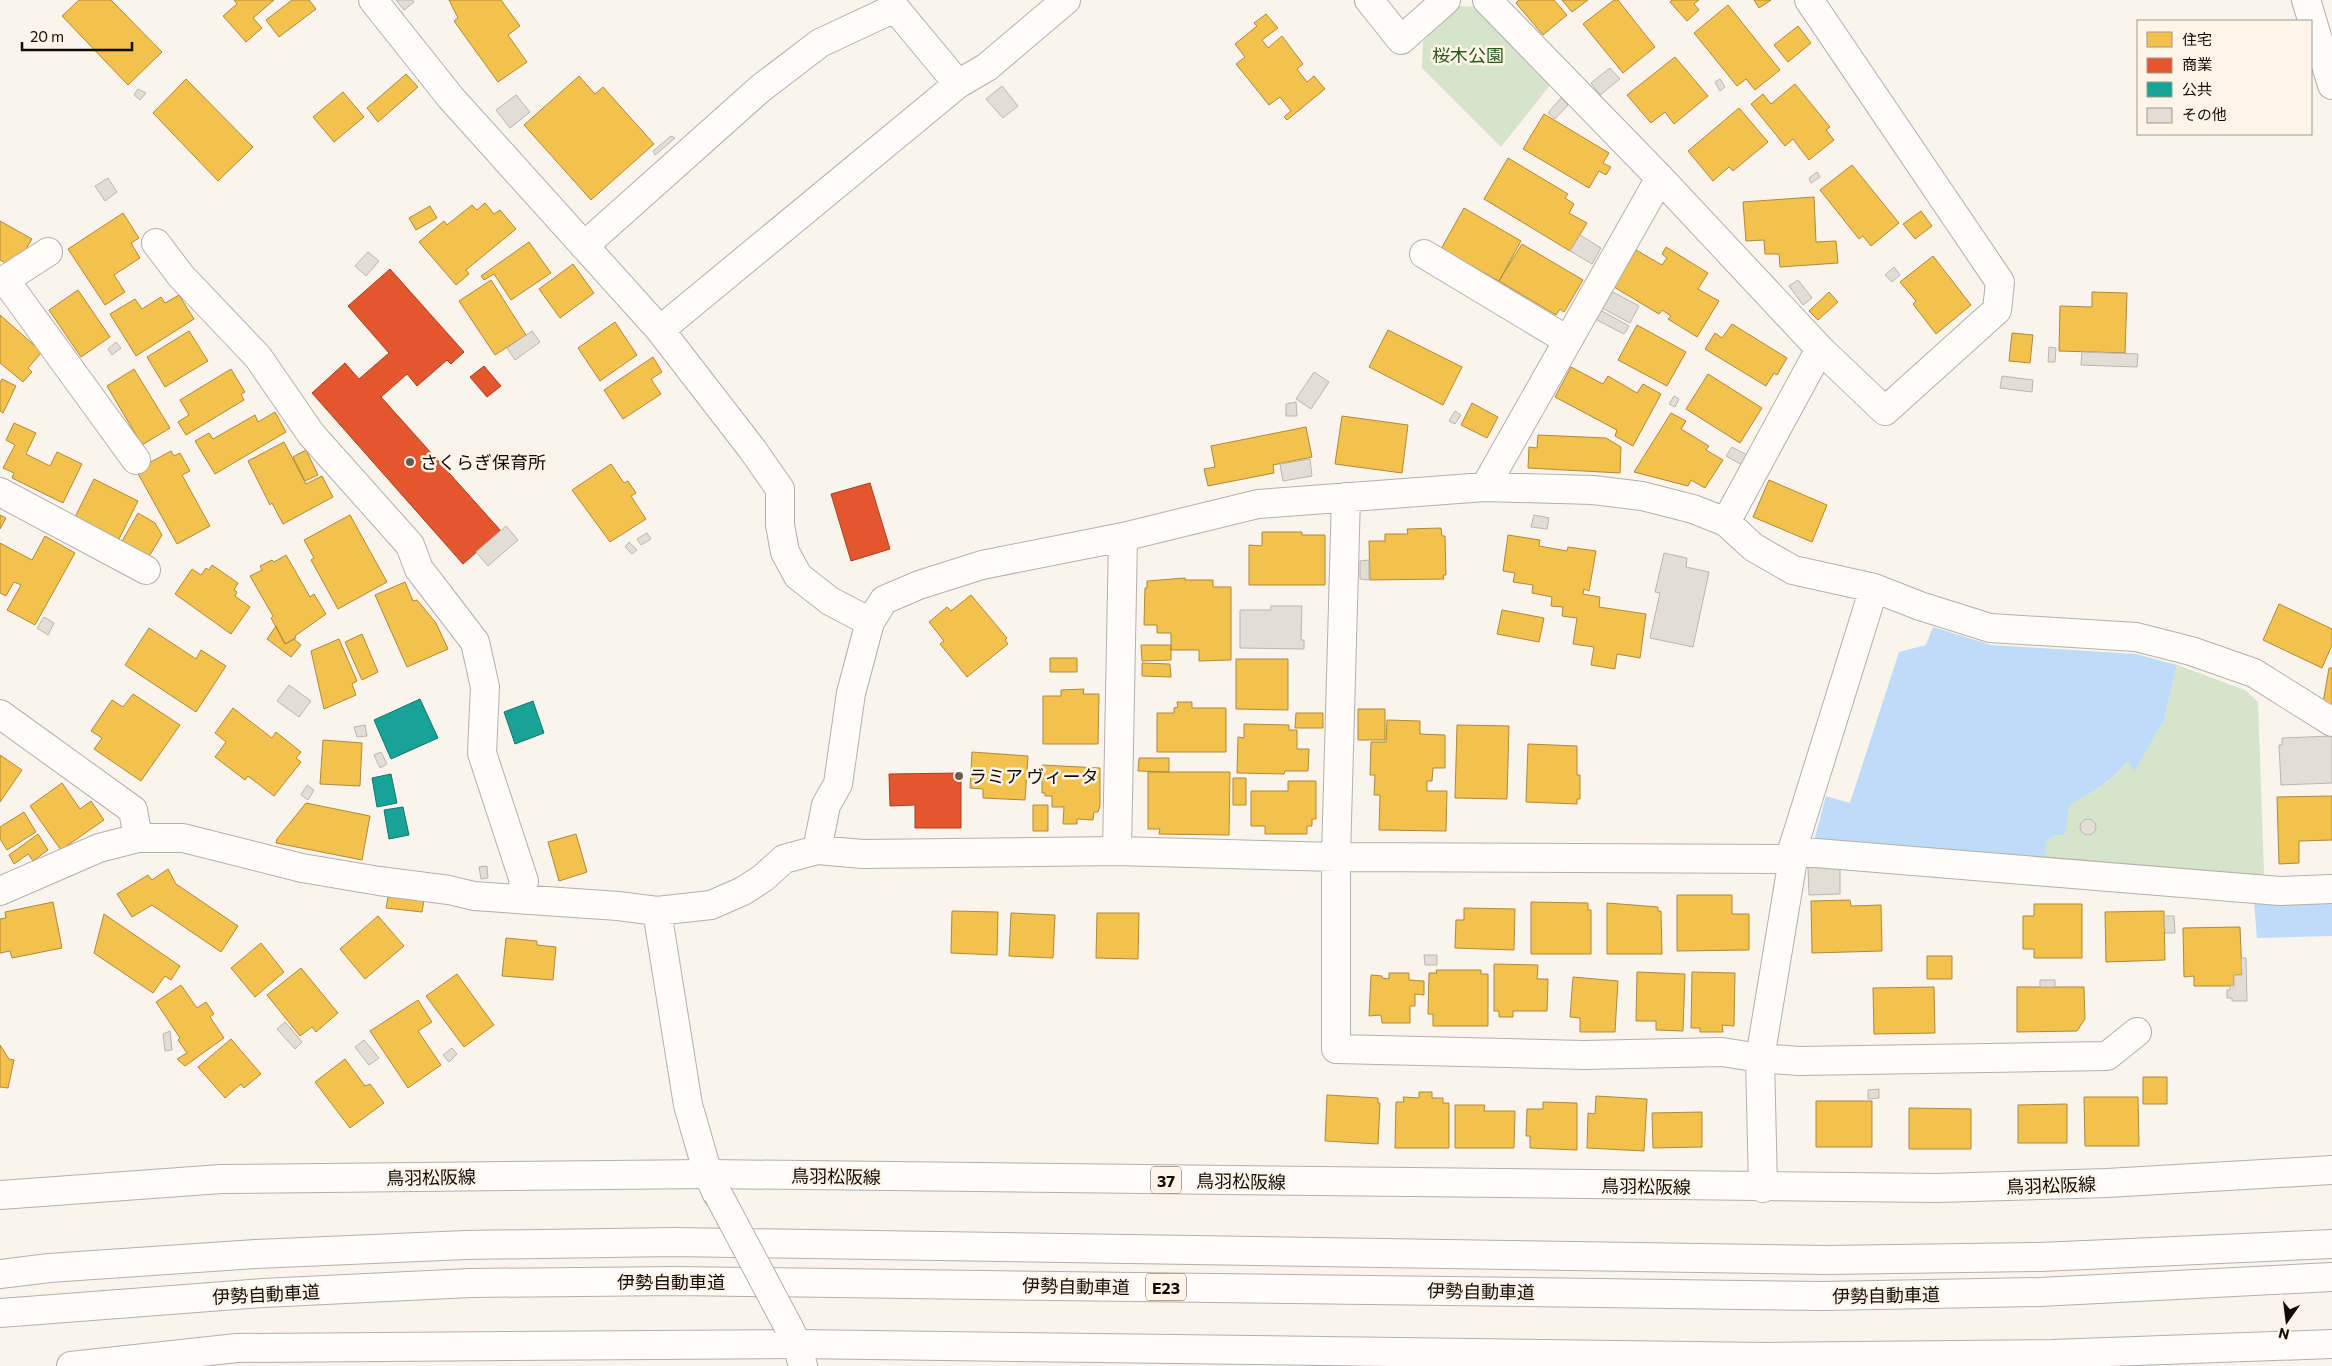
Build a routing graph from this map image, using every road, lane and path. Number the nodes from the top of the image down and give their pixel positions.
1 (373, 0) edge
2 (1066, 0) edge
3 (1370, 0) edge
4 (1446, 0) edge
5 (1488, 0) edge
6 (1809, 0) edge
7 (2306, 0) edge
8 (958, 84) junction
9 (2332, 85) edge
10 (1660, 178) junction
11 (156, 243) dead end
12 (584, 246) junction
13 (48, 252) dead end
14 (1424, 254) dead end
15 (2, 281) edge
16 (660, 330) junction
17 (1567, 340) junction
18 (1820, 349) junction
19 (136, 460) dead end
20 (1485, 487) junction
21 (0, 492) edge
22 (1346, 498) junction
23 (1726, 522) junction
24 (1123, 537) junction
25 (146, 570) dead end
26 (1874, 588) junction
27 (870, 622) junction
28 (0, 714) edge
29 (2332, 722) edge
30 (138, 838) junction
31 (818, 850) junction
32 (1117, 851) junction
33 (1792, 855) junction
34 (1336, 857) junction
35 (2332, 889) edge
36 (0, 891) edge
37 (520, 899) junction
38 (657, 911) junction
39 (2137, 1032) dead end
40 (1760, 1058) junction
41 (2332, 1170) edge
42 (713, 1184) junction
43 (1763, 1188) junction
44 (0, 1195) edge
45 (2332, 1244) edge
46 (0, 1274) edge
47 (2332, 1278) edge
48 (0, 1313) edge
49 (2332, 1344) edge
50 (796, 1345) edge
51 (1766, 1362) edge
52 (71, 1366) edge

1 - 12 main road
2 - 8 main road
3 - 4 main road
5 - 10 main road
6 - 18 main road
7 - 9 main road
8 - 12 main road
8 - 16 main road
10 - 17 main road
10 - 18 main road
11 - 37 main road
12 - 16 main road
13 - 15 main road
14 - 17 main road
15 - 19 main road
16 - 27 main road
17 - 20 main road
18 - 23 main road
20 - 22 main road
20 - 23 main road
21 - 25 main road
22 - 24 main road
22 - 34 main road
23 - 26 main road
24 - 27 main road
24 - 32 main road
26 - 29 main road
26 - 33 main road
27 - 31 main road
28 - 30 main road
30 - 36 main road
30 - 37 main road
31 - 32 main road
31 - 38 main road
32 - 34 main road
33 - 34 main road
33 - 35 main road
33 - 40 main road
34 - 40 main road
37 - 38 main road
38 - 42 main road
39 - 40 main road
40 - 43 main road
41 - 43 main road, 鳥羽松阪線 / 37
42 - 43 main road, 鳥羽松阪線 / 37
42 - 44 main road, 鳥羽松阪線 / 37
42 - 50 main road, bridge
45 - 46 main road, 伊勢自動車道 / E23
47 - 48 main road, 伊勢自動車道 / E23
49 - 51 main road
50 - 51 main road
50 - 52 main road

